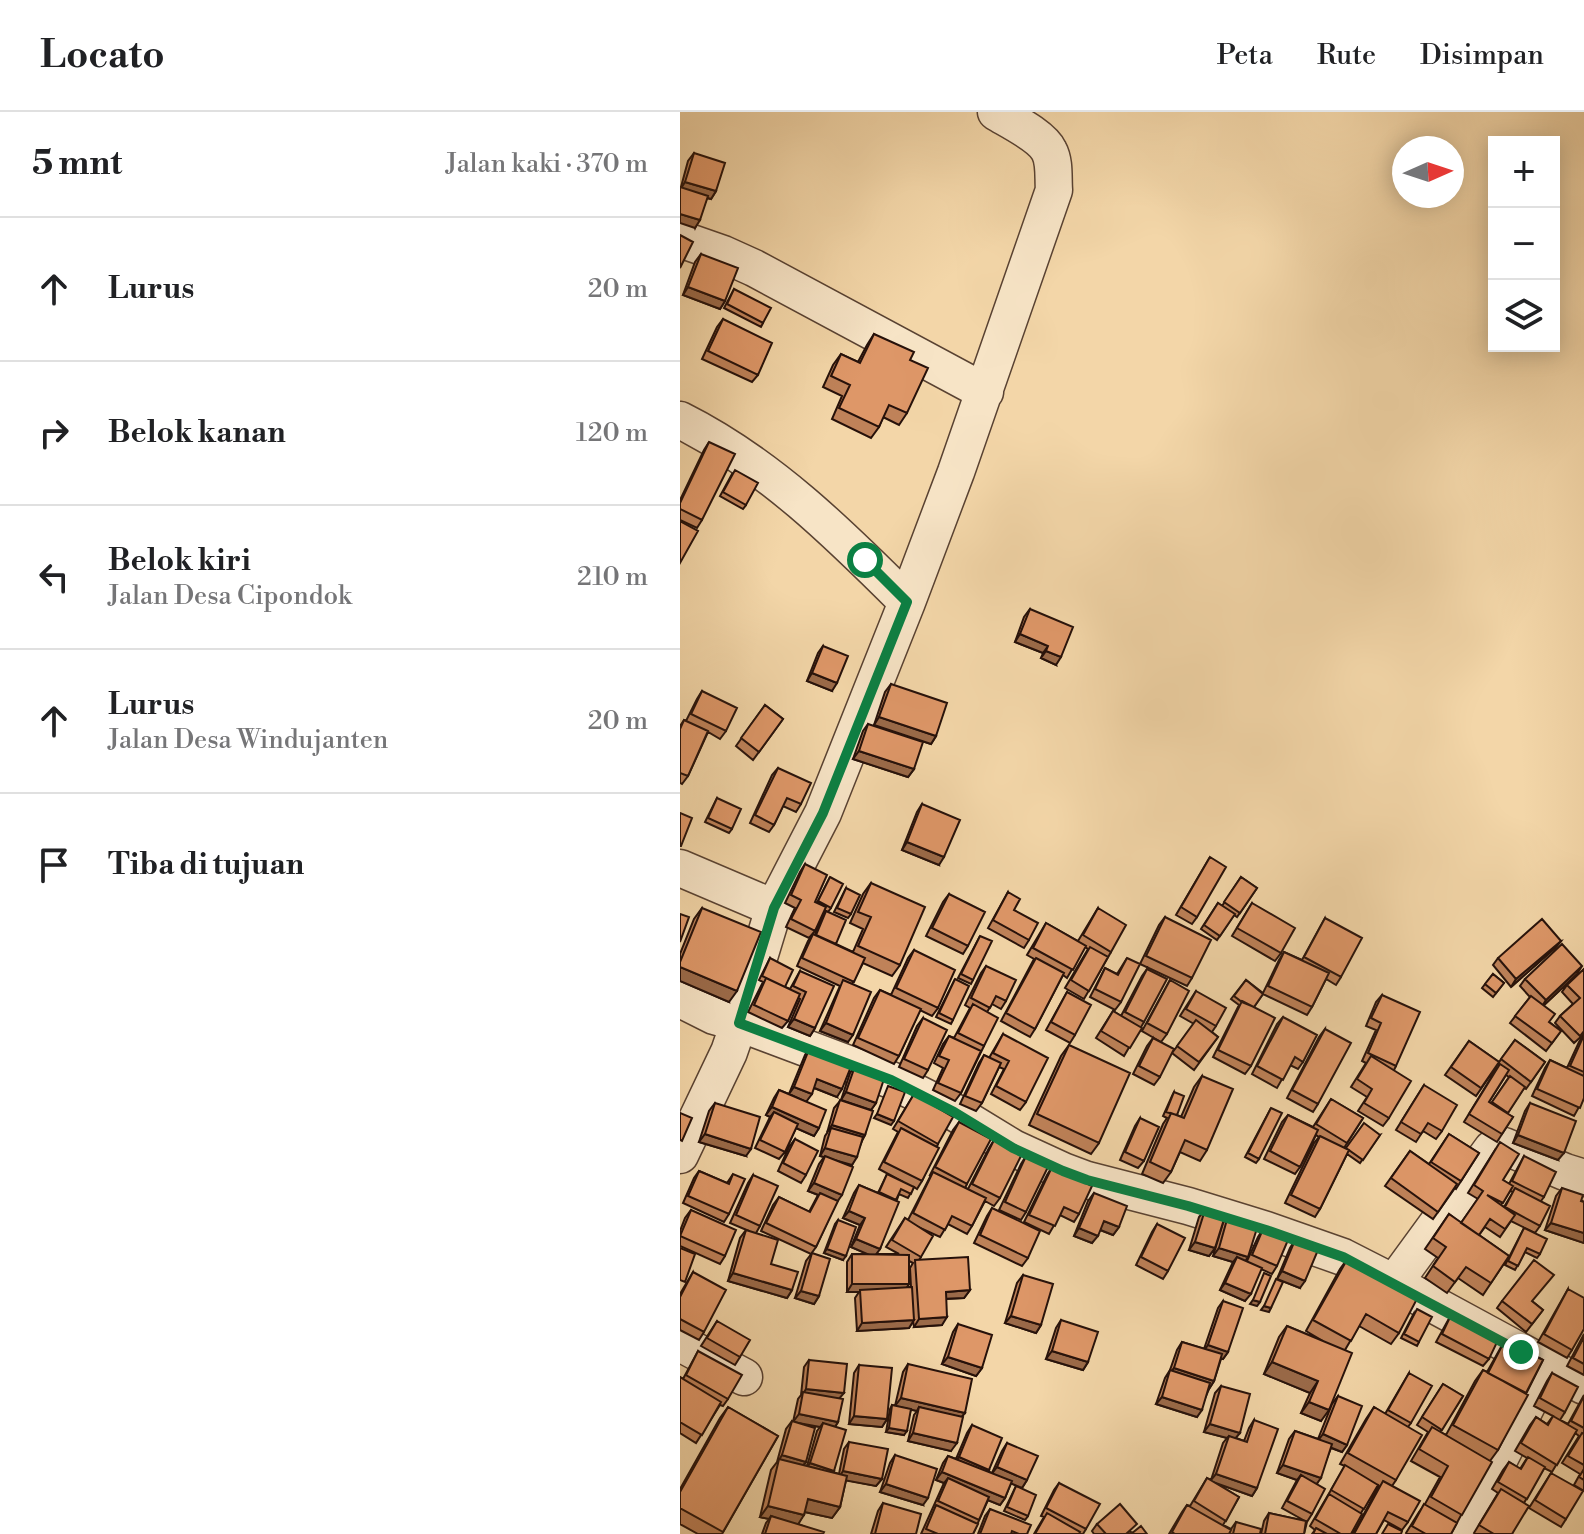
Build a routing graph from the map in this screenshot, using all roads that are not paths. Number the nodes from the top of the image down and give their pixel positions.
1 (996, 112) edge
2 (680, 239) edge
3 (985, 392) junction
4 (680, 420) edge
5 (907, 602) junction
6 (680, 868) edge
7 (774, 908) junction
8 (680, 999) edge
9 (739, 1023) junction
10 (680, 1155) edge
11 (1584, 1178) edge
12 (1394, 1283) junction
13 (680, 1343) edge
14 (1547, 1366) junction
15 (744, 1377) edge
16 (1584, 1386) edge
17 (1461, 1534) edge

1 - 3 street
2 - 3 street
3 - 5 street
4 - 5 street
5 - 7 street
6 - 7 street
7 - 9 street
8 - 9 street
9 - 10 street
9 - 12 street
11 - 12 street
12 - 14 street
13 - 15 street
14 - 16 street
14 - 17 street

